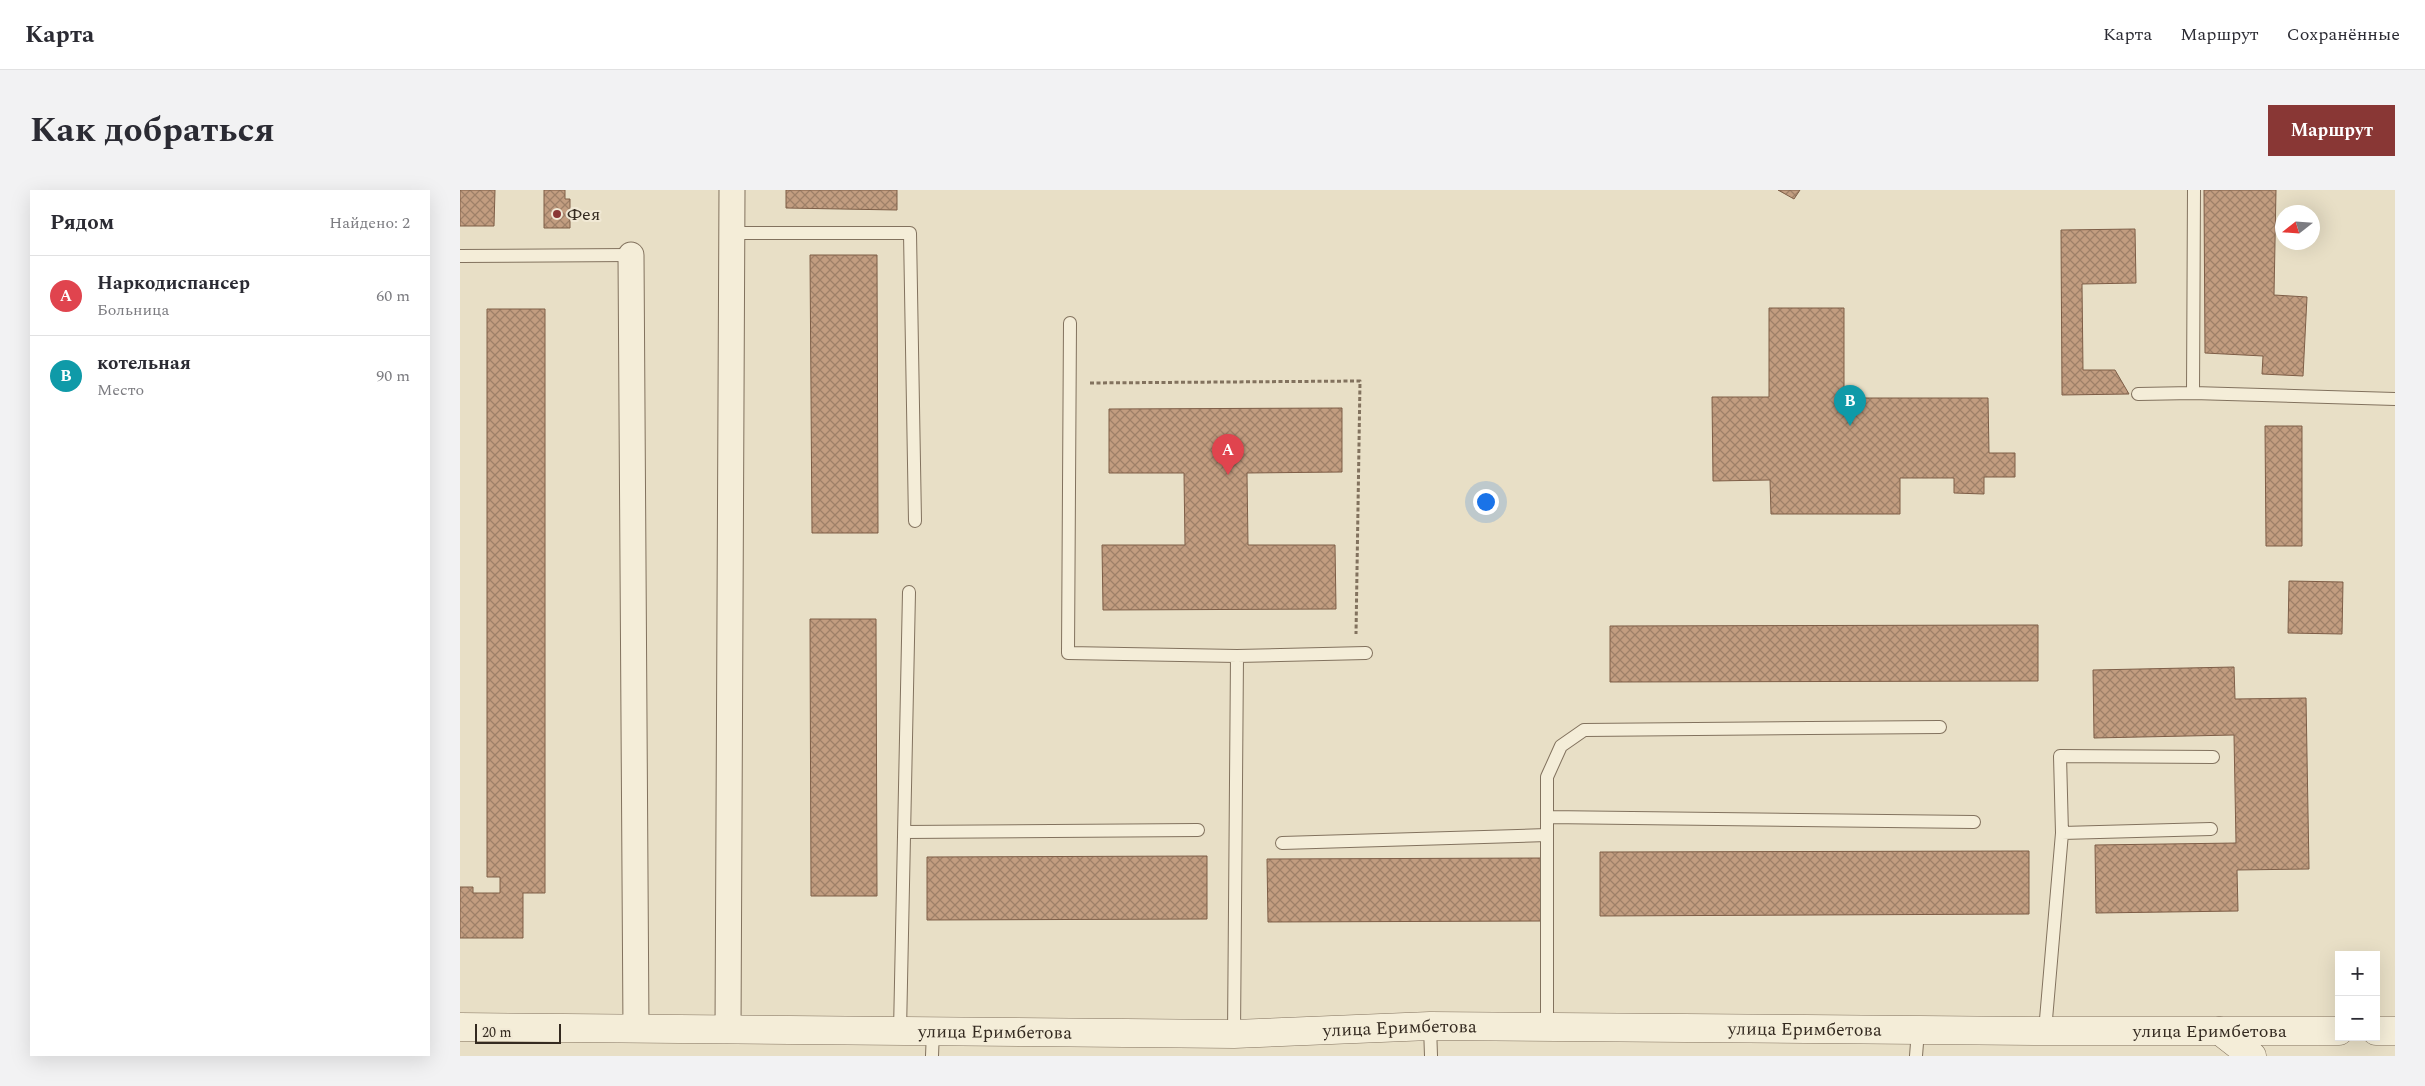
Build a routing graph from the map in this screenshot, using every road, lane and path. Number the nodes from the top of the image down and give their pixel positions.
1 (732, 190) edge
2 (2194, 190) edge
3 (732, 232) junction
4 (631, 255) joint
5 (460, 256) edge
6 (1070, 323) dead end
7 (1069, 383) junction
8 (2193, 393) junction
9 (2138, 394) dead end
10 (2395, 399) edge
11 (915, 521) dead end
12 (909, 592) dead end
13 (1361, 653) joint
14 (1237, 656) junction
15 (1940, 727) dead end
16 (2213, 757) dead end
17 (1547, 817) junction
18 (1974, 822) dead end
19 (2211, 829) dead end
20 (1198, 830) dead end
21 (904, 832) junction
22 (2062, 833) junction
23 (1547, 835) junction
24 (1282, 843) dead end
25 (1430, 1026) junction
26 (460, 1027) edge
27 (1547, 1028) junction
28 (636, 1029) junction
29 (728, 1030) junction
30 (900, 1031) junction
31 (2045, 1031) junction
32 (2220, 1031) junction
33 (2335, 1031) edge
34 (2380, 1031) edge
35 (2395, 1031) edge
36 (1234, 1034) junction
37 (1917, 1043) edge
38 (932, 1044) edge
39 (1431, 1056) edge
40 (2252, 1056) edge

1 - 3 street
2 - 8 lane
3 - 11 lane
3 - 29 street
4 - 5 lane
4 - 28 street
6 - 7 lane
7 - 13 path
7 - 14 lane
8 - 9 lane
8 - 10 lane
12 - 21 lane
13 - 14 lane
14 - 36 lane
15 - 17 lane
16 - 22 lane
17 - 18 lane
17 - 23 lane
19 - 22 lane
20 - 21 lane
21 - 30 lane
22 - 31 lane
23 - 24 lane
23 - 27 lane
25 - 27 street, улица Еримбетова
25 - 36 street, улица Еримбетова
25 - 39 lane
26 - 28 street, улица Еримбетова
27 - 37 street, улица Еримбетова
28 - 29 street, улица Еримбетова
29 - 30 street, улица Еримбетова
30 - 38 street, улица Еримбетова
31 - 32 street, улица Еримбетова
31 - 37 street, улица Еримбетова
32 - 33 street, улица Еримбетова
32 - 40 street
34 - 35 street
36 - 38 street, улица Еримбетова

